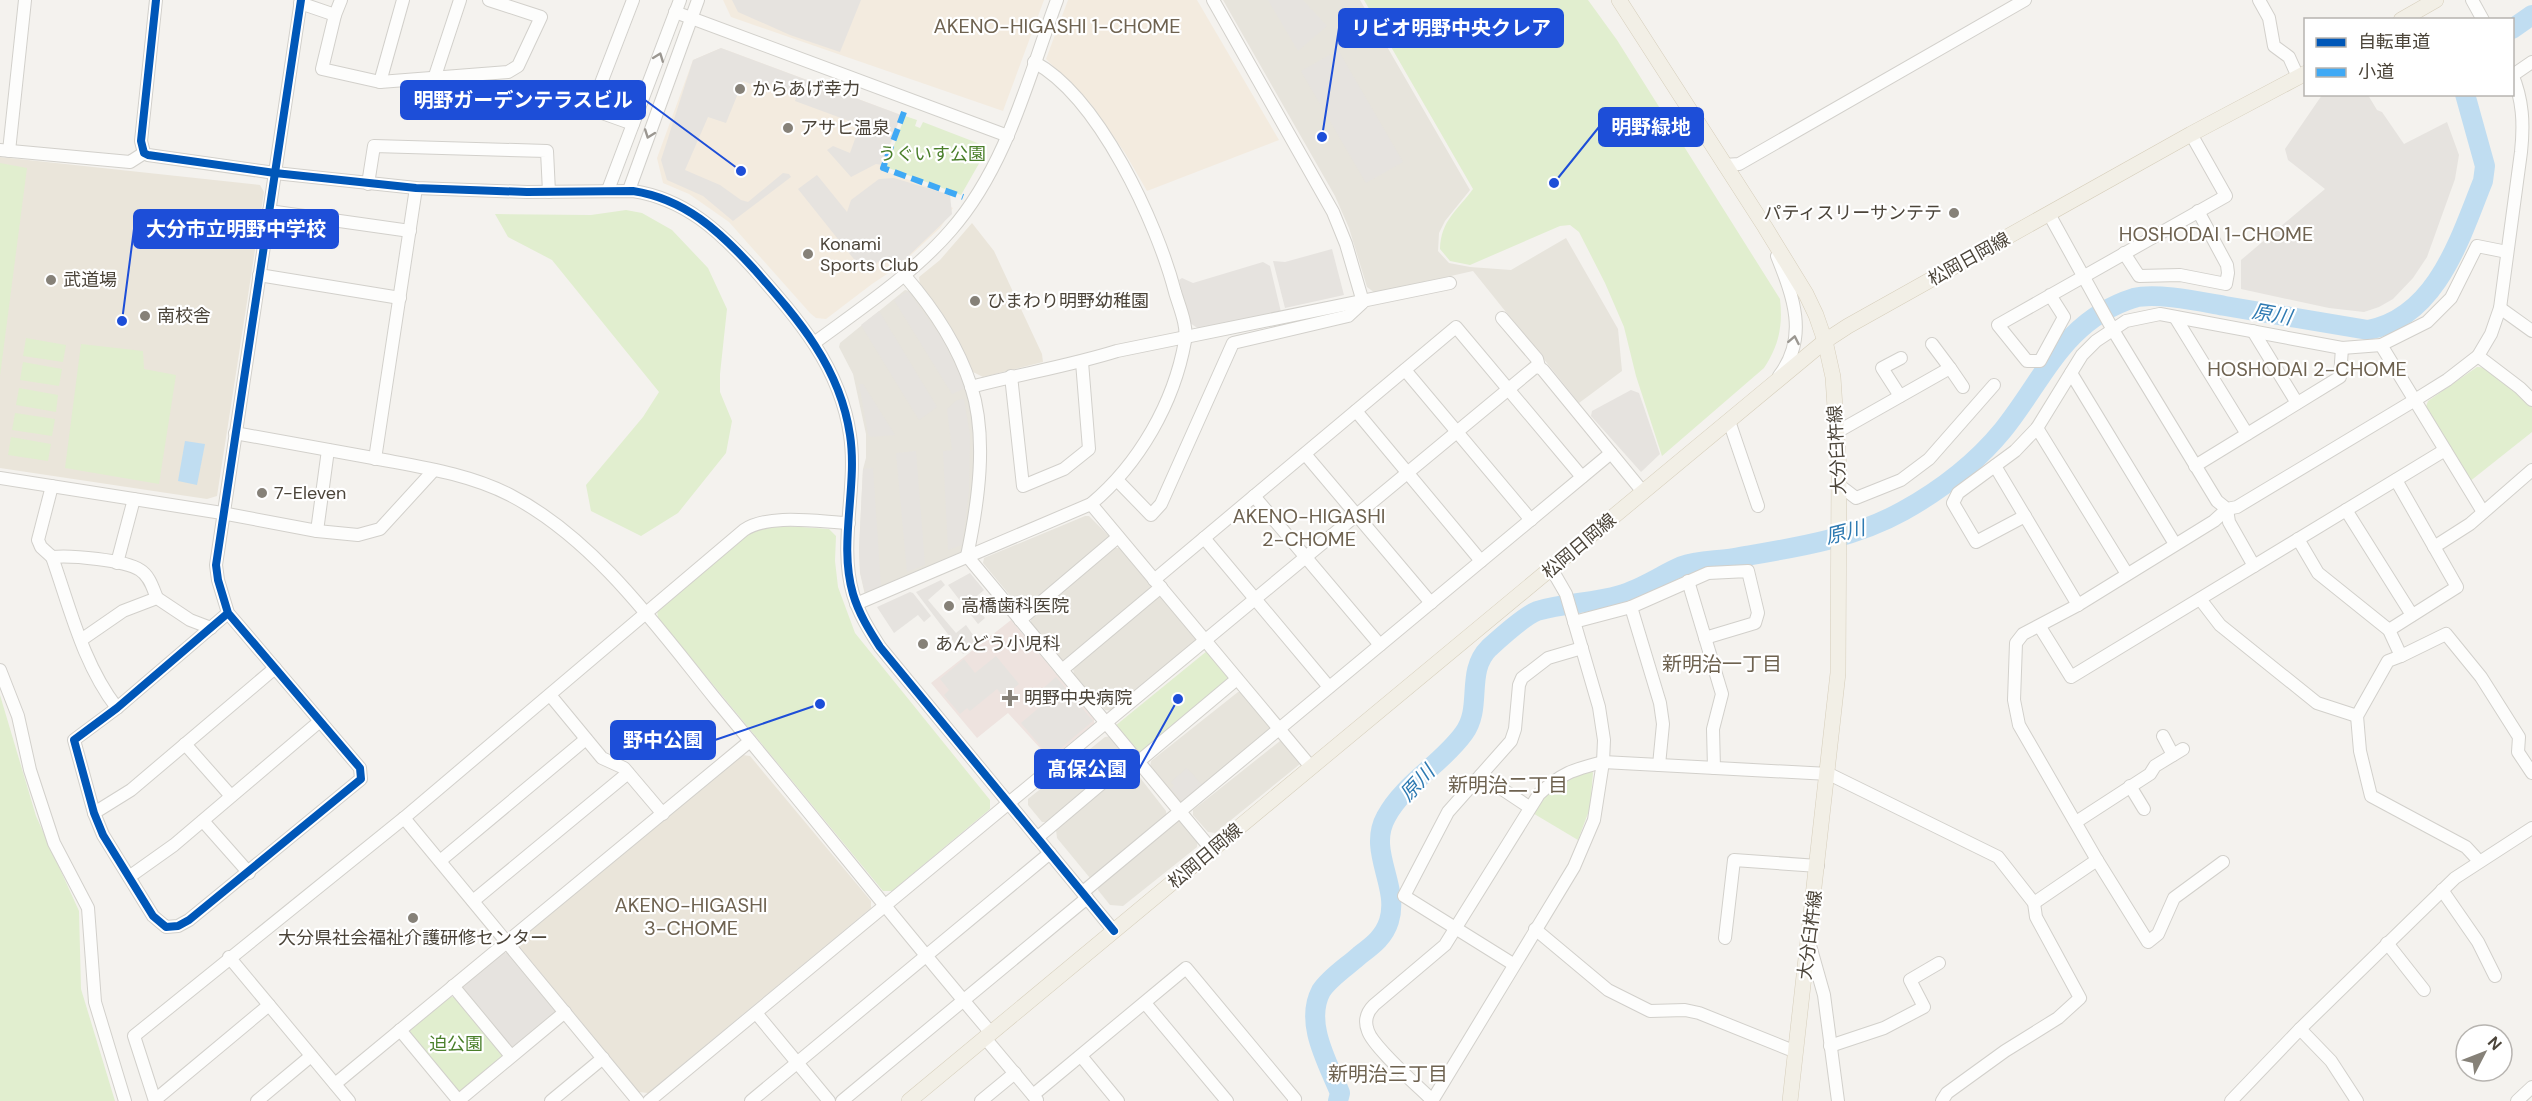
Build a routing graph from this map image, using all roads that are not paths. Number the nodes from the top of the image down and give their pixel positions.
1 (25, 0) edge
2 (156, 0) edge
3 (341, 0) edge
4 (404, 0) edge
5 (460, 0) edge
6 (489, 0) edge
7 (633, 0) edge
8 (680, 0) edge
9 (698, 0) edge
10 (1057, 0) edge
11 (1213, 0) edge
12 (1619, 0) edge
13 (2025, 0) edge
14 (2259, 0) edge
15 (2436, 0) edge
16 (2472, 0) edge
17 (300, 2) edge
18 (675, 12) junction
19 (334, 15) junction
20 (691, 18) junction
21 (2405, 18) edge
22 (2482, 18) edge
23 (1034, 62) junction
24 (2532, 62) edge
25 (2514, 74) edge
26 (2302, 75) edge
27 (2514, 78) edge
28 (434, 79) junction
29 (380, 82) junction
30 (633, 124) junction
31 (2191, 134) junction
32 (1008, 136) junction
33 (4, 150) edge
34 (144, 153) junction
35 (2526, 153) edge
36 (1724, 165) junction
37 (275, 173) junction
38 (368, 184) junction
39 (416, 188) junction
40 (608, 190) junction
41 (628, 190) junction
42 (549, 192) junction
43 (2198, 211) junction
44 (269, 212) junction
45 (2049, 214) junction
46 (1765, 226) junction
47 (410, 231) junction
48 (2507, 252) junction
49 (2124, 253) junction
50 (259, 275) junction
51 (905, 276) junction
52 (2084, 276) junction
53 (1450, 283) dead end
54 (2050, 295) junction
55 (400, 298) junction
56 (1363, 302) junction
57 (2500, 308) junction
58 (2175, 317) junction
59 (1502, 318) dead end
60 (2110, 325) junction
61 (2253, 331) junction
62 (2532, 331) edge
63 (1186, 339) junction
64 (1825, 341) junction
65 (814, 343) junction
66 (1932, 344) dead end
67 (2381, 345) junction
68 (2342, 348) junction
69 (2478, 356) junction
70 (1901, 358) dead end
71 (1083, 362) junction
72 (1539, 367) junction
73 (1950, 368) junction
74 (1405, 370) junction
75 (2071, 374) junction
76 (1011, 376) junction
77 (1994, 385) dead end
78 (971, 387) junction
79 (1962, 387) dead end
80 (1508, 389) junction
81 (1766, 390) junction
82 (1900, 396) junction
83 (2415, 400) junction
84 (2532, 400) edge
85 (2297, 403) junction
86 (1356, 411) junction
87 (1729, 421) junction
88 (2037, 428) junction
89 (1457, 432) junction
90 (1837, 432) junction
91 (235, 433) junction
92 (2247, 434) junction
93 (328, 450) junction
94 (2445, 450) junction
95 (1611, 453) junction
96 (1305, 454) junction
97 (375, 459) junction
98 (1995, 466) junction
99 (2194, 466) junction
100 (434, 470) junction
101 (2532, 470) edge
102 (1407, 473) junction
103 (1582, 477) junction
104 (0, 478) edge
105 (1117, 480) junction
106 (2396, 480) junction
107 (1839, 485) junction
108 (51, 486) junction
109 (1643, 492) junction
110 (1254, 496) junction
111 (134, 499) junction
112 (1091, 504) junction
113 (1758, 506) dead end
114 (2227, 509) junction
115 (2346, 510) junction
116 (2483, 512) junction
117 (222, 513) junction
118 (1356, 515) junction
119 (2025, 516) junction
120 (1531, 520) junction
121 (849, 523) junction
122 (317, 531) junction
123 (1118, 537) junction
124 (1204, 538) junction
125 (2298, 539) junction
126 (2175, 544) junction
127 (2434, 547) junction
128 (967, 556) junction
129 (52, 557) junction
130 (1305, 557) junction
131 (1481, 561) junction
132 (117, 564) junction
133 (2254, 566) junction
134 (1551, 568) junction
135 (2127, 574) junction
136 (1688, 581) junction
137 (1157, 584) junction
138 (157, 598) junction
139 (1255, 599) junction
140 (2200, 599) junction
141 (1431, 603) junction
142 (856, 604) junction
143 (2078, 605) junction
144 (1631, 607) junction
145 (228, 613) junction
146 (645, 613) junction
147 (2412, 615) junction
148 (1020, 620) junction
149 (1573, 621) junction
150 (2040, 627) junction
151 (211, 628) junction
152 (2389, 630) junction
153 (1705, 638) junction
154 (81, 640) junction
155 (1205, 640) junction
156 (1380, 645) junction
157 (1582, 648) junction
158 (2401, 656) junction
159 (275, 668) junction
160 (0, 670) edge
161 (1062, 670) junction
162 (1237, 679) junction
163 (1329, 687) junction
164 (549, 695) junction
165 (117, 708) junction
166 (2357, 716) junction
167 (320, 721) junction
168 (1106, 723) junction
169 (1279, 729) junction
170 (2163, 736) dead end
171 (586, 739) junction
172 (750, 741) junction
173 (185, 744) junction
174 (1136, 759) junction
175 (1603, 762) junction
176 (1659, 765) junction
177 (1311, 767) junction
178 (1714, 768) junction
179 (2532, 772) edge
180 (628, 773) junction
181 (1828, 774) junction
182 (1481, 775) junction
183 (2130, 786) junction
184 (231, 796) junction
185 (1009, 803) junction
186 (1529, 807) junction
187 (2144, 809) dead end
188 (1180, 812) junction
189 (94, 813) junction
190 (663, 814) junction
191 (404, 818) junction
192 (203, 821) junction
193 (2076, 822) junction
194 (2532, 828) edge
195 (1037, 838) junction
196 (1212, 850) junction
197 (1050, 853) junction
198 (2097, 860) junction
199 (440, 861) junction
200 (2479, 861) junction
201 (2223, 862) dead end
202 (1818, 866) junction
203 (249, 873) junction
204 (129, 877) junction
205 (2442, 890) junction
206 (1085, 895) junction
207 (473, 901) junction
208 (2034, 903) junction
209 (884, 907) junction
210 (1455, 928) junction
211 (1535, 929) junction
212 (1114, 931) junction
213 (1725, 938) dead end
214 (1809, 941) junction
215 (507, 942) junction
216 (2387, 943) junction
217 (925, 956) junction
218 (229, 957) junction
219 (1939, 963) dead end
220 (1514, 964) junction
221 (2495, 976) dead end
222 (453, 986) junction
223 (2424, 990) dead end
224 (963, 1001) junction
225 (1144, 1003) junction
226 (269, 1005) junction
227 (565, 1012) junction
228 (756, 1013) junction
229 (2300, 1029) junction
230 (400, 1030) junction
231 (988, 1036) junction
232 (1830, 1046) junction
233 (1796, 1052) junction
234 (311, 1056) junction
235 (511, 1056) junction
236 (1081, 1056) junction
237 (603, 1058) junction
238 (797, 1063) junction
239 (1015, 1073) junction
240 (335, 1084) junction
241 (2532, 1087) edge
242 (1035, 1098) edge
243 (125, 1101) edge
244 (155, 1101) edge
245 (257, 1101) edge
246 (349, 1101) edge
247 (458, 1101) edge
248 (550, 1101) edge
249 (638, 1101) edge
250 (649, 1101) edge
251 (751, 1101) edge
252 (829, 1101) edge
253 (842, 1101) edge
254 (909, 1101) edge
255 (981, 1101) edge
256 (1118, 1101) edge
257 (1227, 1101) edge
258 (1294, 1101) edge
259 (1432, 1101) edge
260 (1790, 1101) edge
261 (1838, 1101) edge
262 (1942, 1101) edge
263 (2231, 1101) edge
264 (2357, 1101) edge
265 (2517, 1101) edge

1 - 33 street
2 - 34 street
3 - 19 street
4 - 29 street
5 - 28 street
6 - 28 street
7 - 30 street
8 - 18 street
9 - 20 street
10 - 23 street
11 - 56 street
12 - 36 main road, 大分臼杵線
13 - 36 street
14 - 26 street
15 - 21 main road
16 - 22 street
17 - 19 street
17 - 37 street
18 - 20 street
30 -> 18 street
19 - 29 street
20 - 32 street
20 -> 41 street
23 - 32 street
23 - 63 street
24 - 25 street
26 - 31 main road, 松岡日岡線
27 - 35 street
28 - 29 street
30 - 40 street
31 - 43 street
31 - 45 main road, 松岡日岡線
32 - 51 street
33 - 34 street
34 - 37 street
35 - 48 street
36 - 46 main road, 大分臼杵線
37 - 38 street
37 - 44 street
38 - 39 street
38 - 42 street
39 - 42 street
39 - 47 street
40 - 41 street
40 - 42 street
41 - 65 street
43 - 49 street
43 - 49 street
44 - 47 street
44 - 50 street
45 - 52 street
45 - 64 main road, 松岡日岡線
46 - 64 main road, 大分臼杵線
81 -> 46 street
47 - 55 street
48 - 57 street
48 - 67 street
49 - 52 street
50 - 55 street
50 - 91 street
51 - 65 street
51 - 78 street
52 - 54 street
52 - 60 street
53 - 56 street
54 - 54 street
55 - 97 street
56 - 63 street
56 - 105 street
57 - 62 street
57 - 69 street
58 - 60 street
58 - 61 street
58 - 92 street
59 - 72 street
60 - 75 street
60 - 99 street
61 - 68 street
61 - 85 street
63 - 71 street
63 - 105 street
64 - 81 main road, 松岡日岡線
64 - 90 main road, 大分臼杵線
65 - 121 street
66 - 73 street
67 - 68 street
67 - 83 street
68 - 85 street
69 - 83 street
69 - 84 street
70 - 82 street
71 - 76 street
71 - 76 street
72 - 80 street
72 - 95 street
73 - 79 street
73 - 82 street
74 - 80 street
74 - 86 street
74 - 89 street
75 - 88 street
75 - 126 street
76 - 78 street
77 - 107 street
78 - 128 street
80 - 89 street
80 - 103 street
81 - 87 main road, 松岡日岡線
82 - 90 street
83 - 94 street
83 - 114 street
85 - 92 street
86 - 96 street
86 - 102 street
87 - 109 main road, 松岡日岡線
87 - 113 street
88 - 98 street
88 - 135 street
89 - 102 street
89 - 120 street
90 - 107 main road, 大分臼杵線
91 - 93 street
91 - 117 street
92 - 99 street
93 - 97 street
93 - 122 street
94 - 106 street
94 - 116 street
95 - 103 street
95 - 109 street
96 - 110 street
96 - 118 street
97 - 100 street
98 - 119 street
98 - 119 street
99 - 114 street
100 - 122 street
100 - 146 street
101 - 116 street
102 - 118 street
102 - 131 street
103 - 120 street
104 - 108 street
105 - 112 street
106 - 115 street
106 - 127 street
107 - 181 main road, 大分臼杵線
108 - 111 street
108 - 129 street
109 - 134 main road, 松岡日岡線
110 - 124 street
110 - 130 street
111 - 117 street
111 - 132 street
112 - 123 street
112 - 128 street
114 - 126 street
114 - 133 street
115 - 125 street
115 - 147 street
116 - 127 street
117 - 122 street
117 - 145 street
118 - 130 street
118 - 141 street
119 - 143 street
120 - 131 street
121 - 142 street
121 - 146 street
123 - 137 street
123 - 148 street
124 - 137 street
124 - 139 street
125 - 133 street
125 - 152 street
126 - 135 street
127 - 147 street
128 - 142 street
128 - 148 street
129 - 132 street
129 - 154 street
130 - 139 street
130 - 156 street
131 - 141 street
132 - 138 street
133 - 140 street
134 - 149 street
134 - 177 main road, 松岡日岡線
135 - 143 street
136 - 144 street
136 - 153 street
136 - 153 street
137 - 155 street
137 - 161 street
138 - 151 street
138 - 154 street
139 - 155 street
139 - 163 street
140 - 150 street
140 - 166 street
141 - 156 street
142 - 185 street
143 - 150 street
144 - 149 street
144 - 176 street
145 - 151 street
145 - 159 street
146 - 164 street
146 - 172 street
147 - 152 street
148 - 161 street
149 - 157 street
150 - 193 street
151 - 165 street
152 - 158 street
153 - 178 street
154 - 165 street
155 - 162 street
155 - 168 street
156 - 163 street
157 - 175 street
157 - 182 street
158 - 166 street
158 - 179 street
159 - 167 street
159 - 173 street
160 - 243 street
161 - 168 street
162 - 169 street
162 - 174 street
163 - 169 street
164 - 171 street
164 - 191 street
165 - 189 street
166 - 200 street
167 - 184 street
167 - 203 street
168 - 174 street
168 - 185 street
169 - 177 street
169 - 188 street
170 - 183 street
171 - 180 street
171 - 199 street
172 - 190 street
172 - 209 street
173 - 184 street
173 - 189 street
174 - 188 street
174 - 195 street
175 - 176 street
175 - 186 street
175 - 211 street
176 - 178 street
177 - 196 main road, 松岡日岡線
178 - 181 street
180 - 190 street
180 - 207 street
181 - 202 main road, 大分臼杵線
181 - 208 street
182 - 186 street
182 - 210 street
183 - 187 street
183 - 193 street
184 - 192 street
185 - 195 street
185 - 209 street
186 - 210 street
188 - 196 street
188 - 206 street
189 - 204 street
190 - 215 street
191 - 199 street
191 - 218 street
192 - 203 street
192 - 204 street
193 - 198 street
194 - 200 street
195 - 197 street
196 - 212 main road, 松岡日岡線
197 - 206 street
197 - 217 street
198 - 201 street
198 - 208 street
199 - 207 street
200 - 205 street
202 - 213 street
202 - 214 main road, 大分臼杵線
203 - 204 street
205 - 216 street
205 - 221 street
206 - 212 street
206 - 224 street
207 - 215 street
208 - 262 street
209 - 217 street
209 - 228 street
210 - 220 street
210 - 259 street
211 - 220 street
211 - 233 street
212 - 231 main road, 松岡日岡線
214 - 232 street
214 - 233 main road, 大分臼杵線
215 - 222 street
215 - 227 street
216 - 223 street
216 - 229 street
217 - 224 street
217 - 238 street
218 - 226 street
218 - 244 street
219 - 232 street
220 - 259 street
222 - 230 street
222 - 235 street
224 - 231 street
224 - 253 street
225 - 236 street
225 - 257 street
225 - 258 street
226 - 234 street
226 - 244 street
227 - 235 street
227 - 237 street
228 - 238 street
228 - 250 street
229 - 263 street
229 - 264 street
230 - 240 street
230 - 247 street
231 - 239 street
231 - 254 main road, 松岡日岡線
232 - 261 street
233 - 260 main road, 大分臼杵線
234 - 240 street
234 - 245 street
235 - 247 street
236 - 242 street
236 - 256 street
237 - 248 street
237 - 249 street
238 - 251 street
238 - 252 street
239 - 242 street
239 - 255 street
240 - 246 street
241 - 265 street

